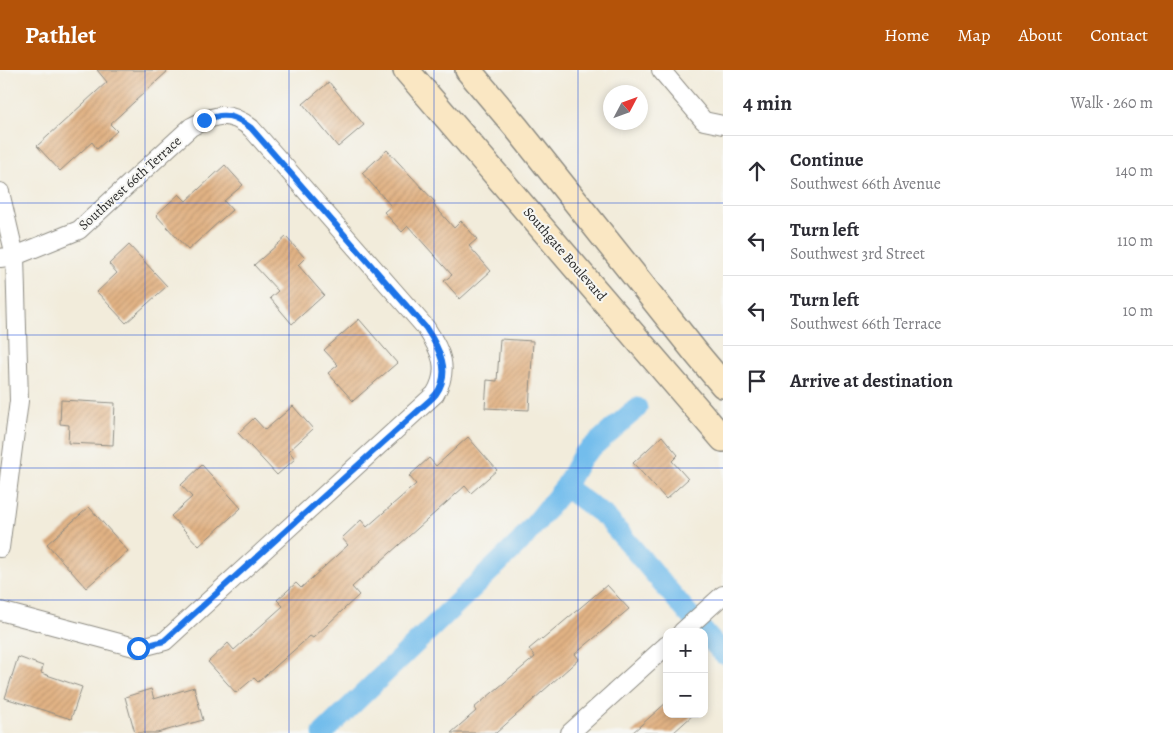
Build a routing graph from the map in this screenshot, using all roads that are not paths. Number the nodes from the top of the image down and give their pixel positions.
1 (406, 70) edge
2 (468, 70) edge
3 (662, 70) edge
4 (723, 125) edge
5 (0, 192) edge
6 (7, 257) edge
7 (723, 384) edge
8 (723, 439) edge
9 (0, 548) edge
10 (722, 596) edge
11 (0, 611) edge
12 (685, 628) edge
13 (663, 649) edge
14 (576, 731) edge

1 - 8 main road, Southgate Boulevard
2 - 7 main road
3 - 4 street
5 - 6 street
6 - 9 street
6 - 11 street, Southwest 66th Terrace
10 - 12 street
13 - 14 street

